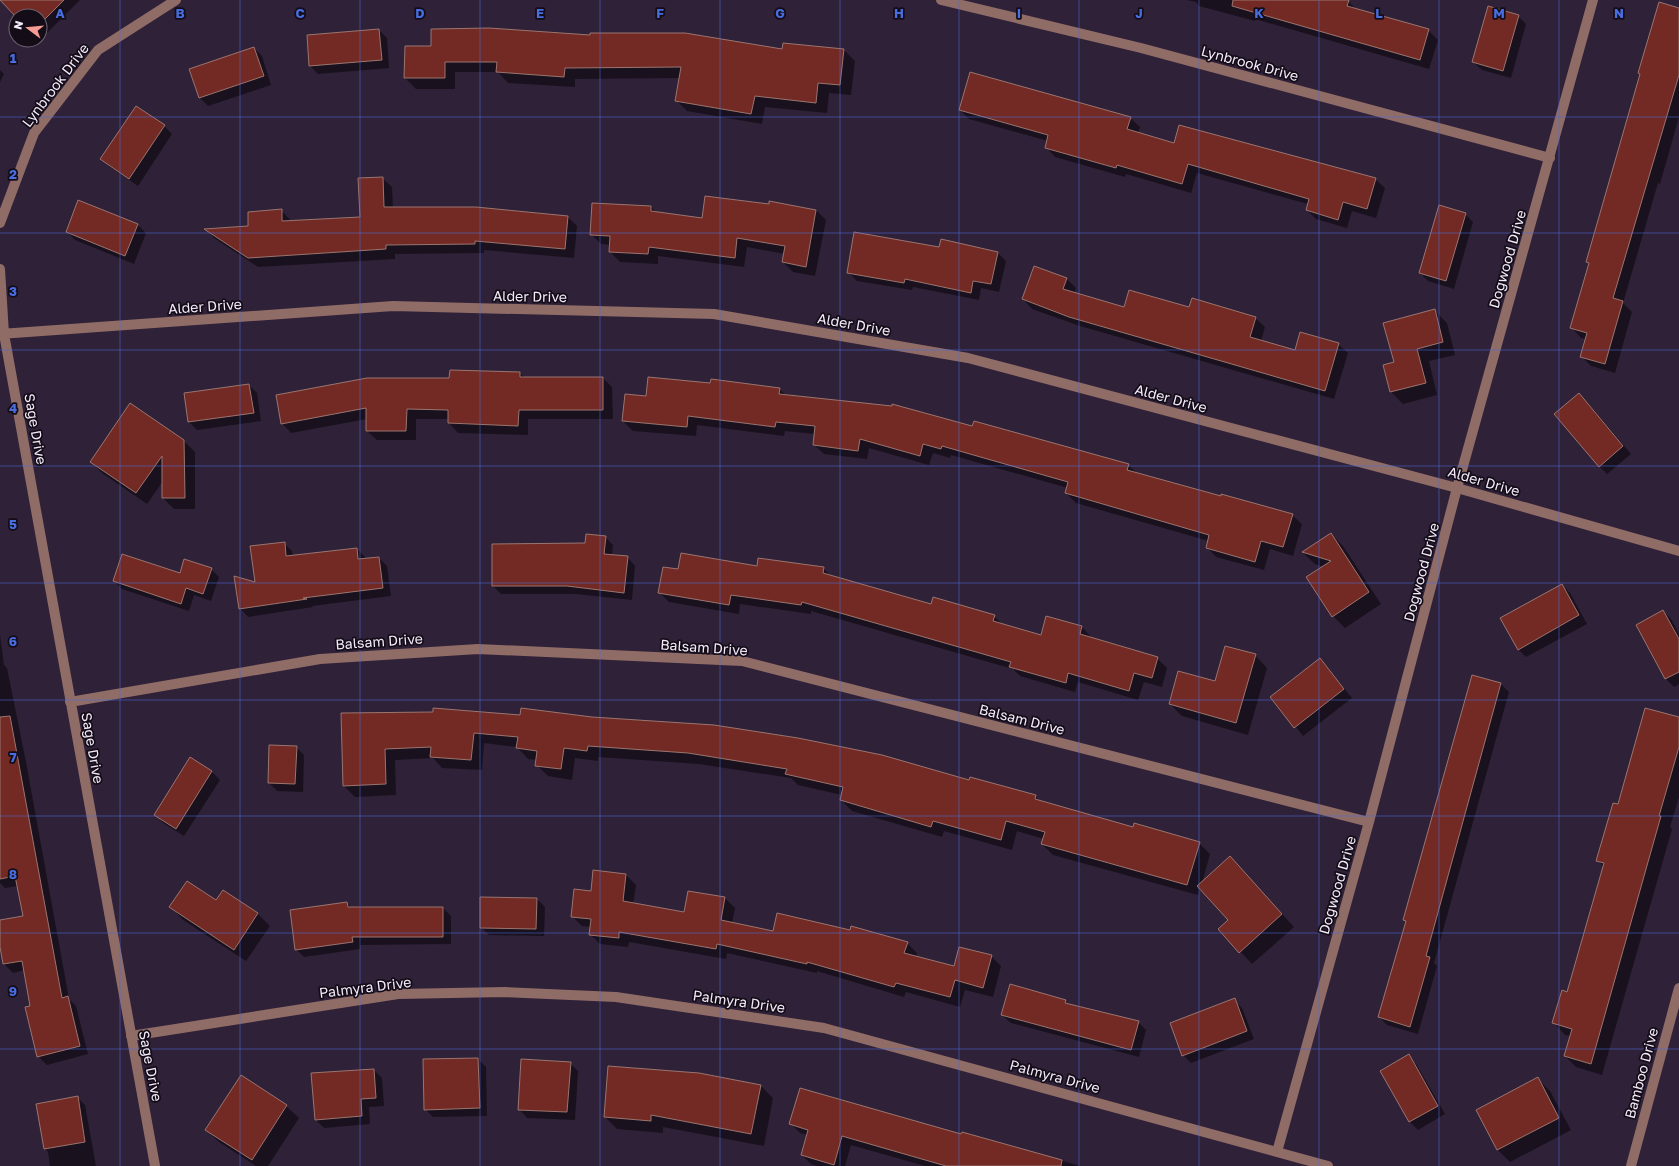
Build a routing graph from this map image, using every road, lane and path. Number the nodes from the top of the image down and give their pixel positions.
1 (176, 0) edge
2 (941, 0) edge
3 (1593, 0) edge
4 (1550, 158) junction
5 (0, 223) edge
6 (0, 269) edge
7 (2, 334) edge
8 (1458, 488) junction
9 (1679, 551) edge
10 (70, 702) junction
11 (1369, 822) junction
12 (1679, 988) edge
13 (131, 1036) junction
14 (1277, 1152) junction
15 (155, 1166) edge
16 (1328, 1166) edge
17 (1631, 1166) edge

1 - 5 street, Lynbrook Drive
2 - 4 street, Lynbrook Drive
3 - 4 street, Dogwood Drive
4 - 8 street, Dogwood Drive
6 - 7 street
7 - 8 street, Alder Drive
7 - 10 street, Sage Drive
8 - 9 street, Alder Drive
8 - 11 street, Dogwood Drive
10 - 11 street, Balsam Drive
10 - 13 street, Sage Drive
11 - 14 street, Dogwood Drive
12 - 17 street, Bamboo Drive
13 - 14 street, Palmyra Drive
13 - 15 street, Sage Drive
14 - 16 street, Palmyra Drive

